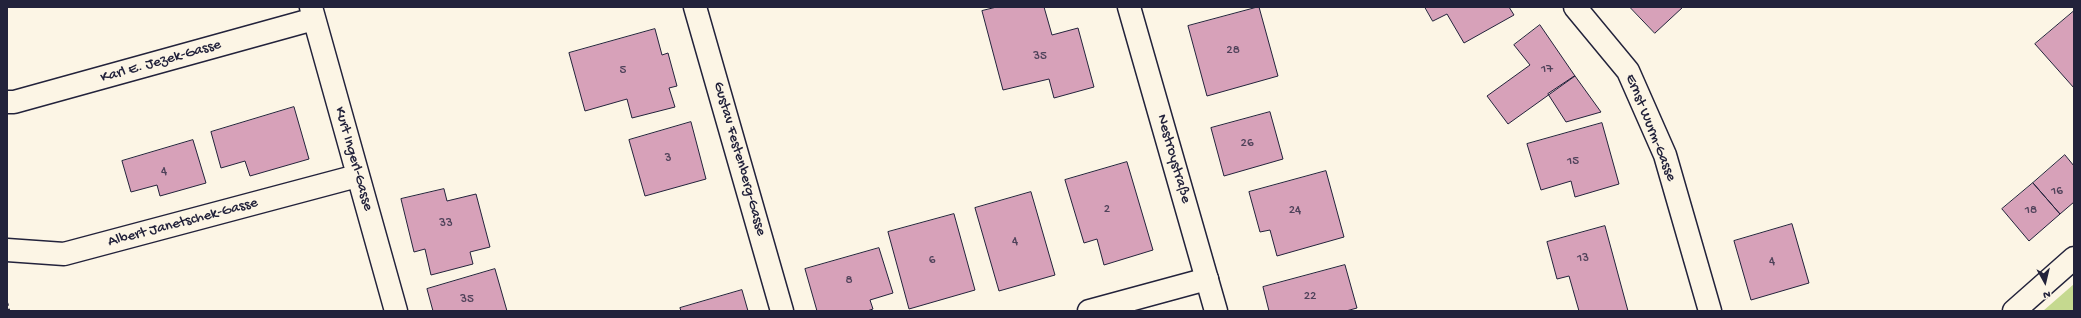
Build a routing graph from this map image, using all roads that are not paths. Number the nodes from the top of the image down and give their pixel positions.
1 (695, 7) edge
2 (1130, 7) edge
3 (1575, 7) edge
4 (312, 13) edge
5 (7, 102) edge
6 (357, 176) junction
7 (7, 250) edge
8 (2074, 258) edge
9 (1206, 279) junction
10 (396, 311) edge
11 (782, 311) edge
12 (1089, 311) edge
13 (1216, 311) edge
14 (1710, 311) edge
15 (2014, 311) edge

1 - 11 street, Gustav Festenberg-Gasse
2 - 9 street, Nestroystraße
3 - 14 street, Ernst Wurm-Gasse
4 - 5 street, Karl E. Jezek-Gasse
4 - 6 street, Kurt Ingerl-Gasse
6 - 7 street, Albert Janetschek-Gasse
6 - 10 street, Kurt Ingerl-Gasse
8 - 15 street
9 - 12 street
9 - 13 street, Nestroystraße

